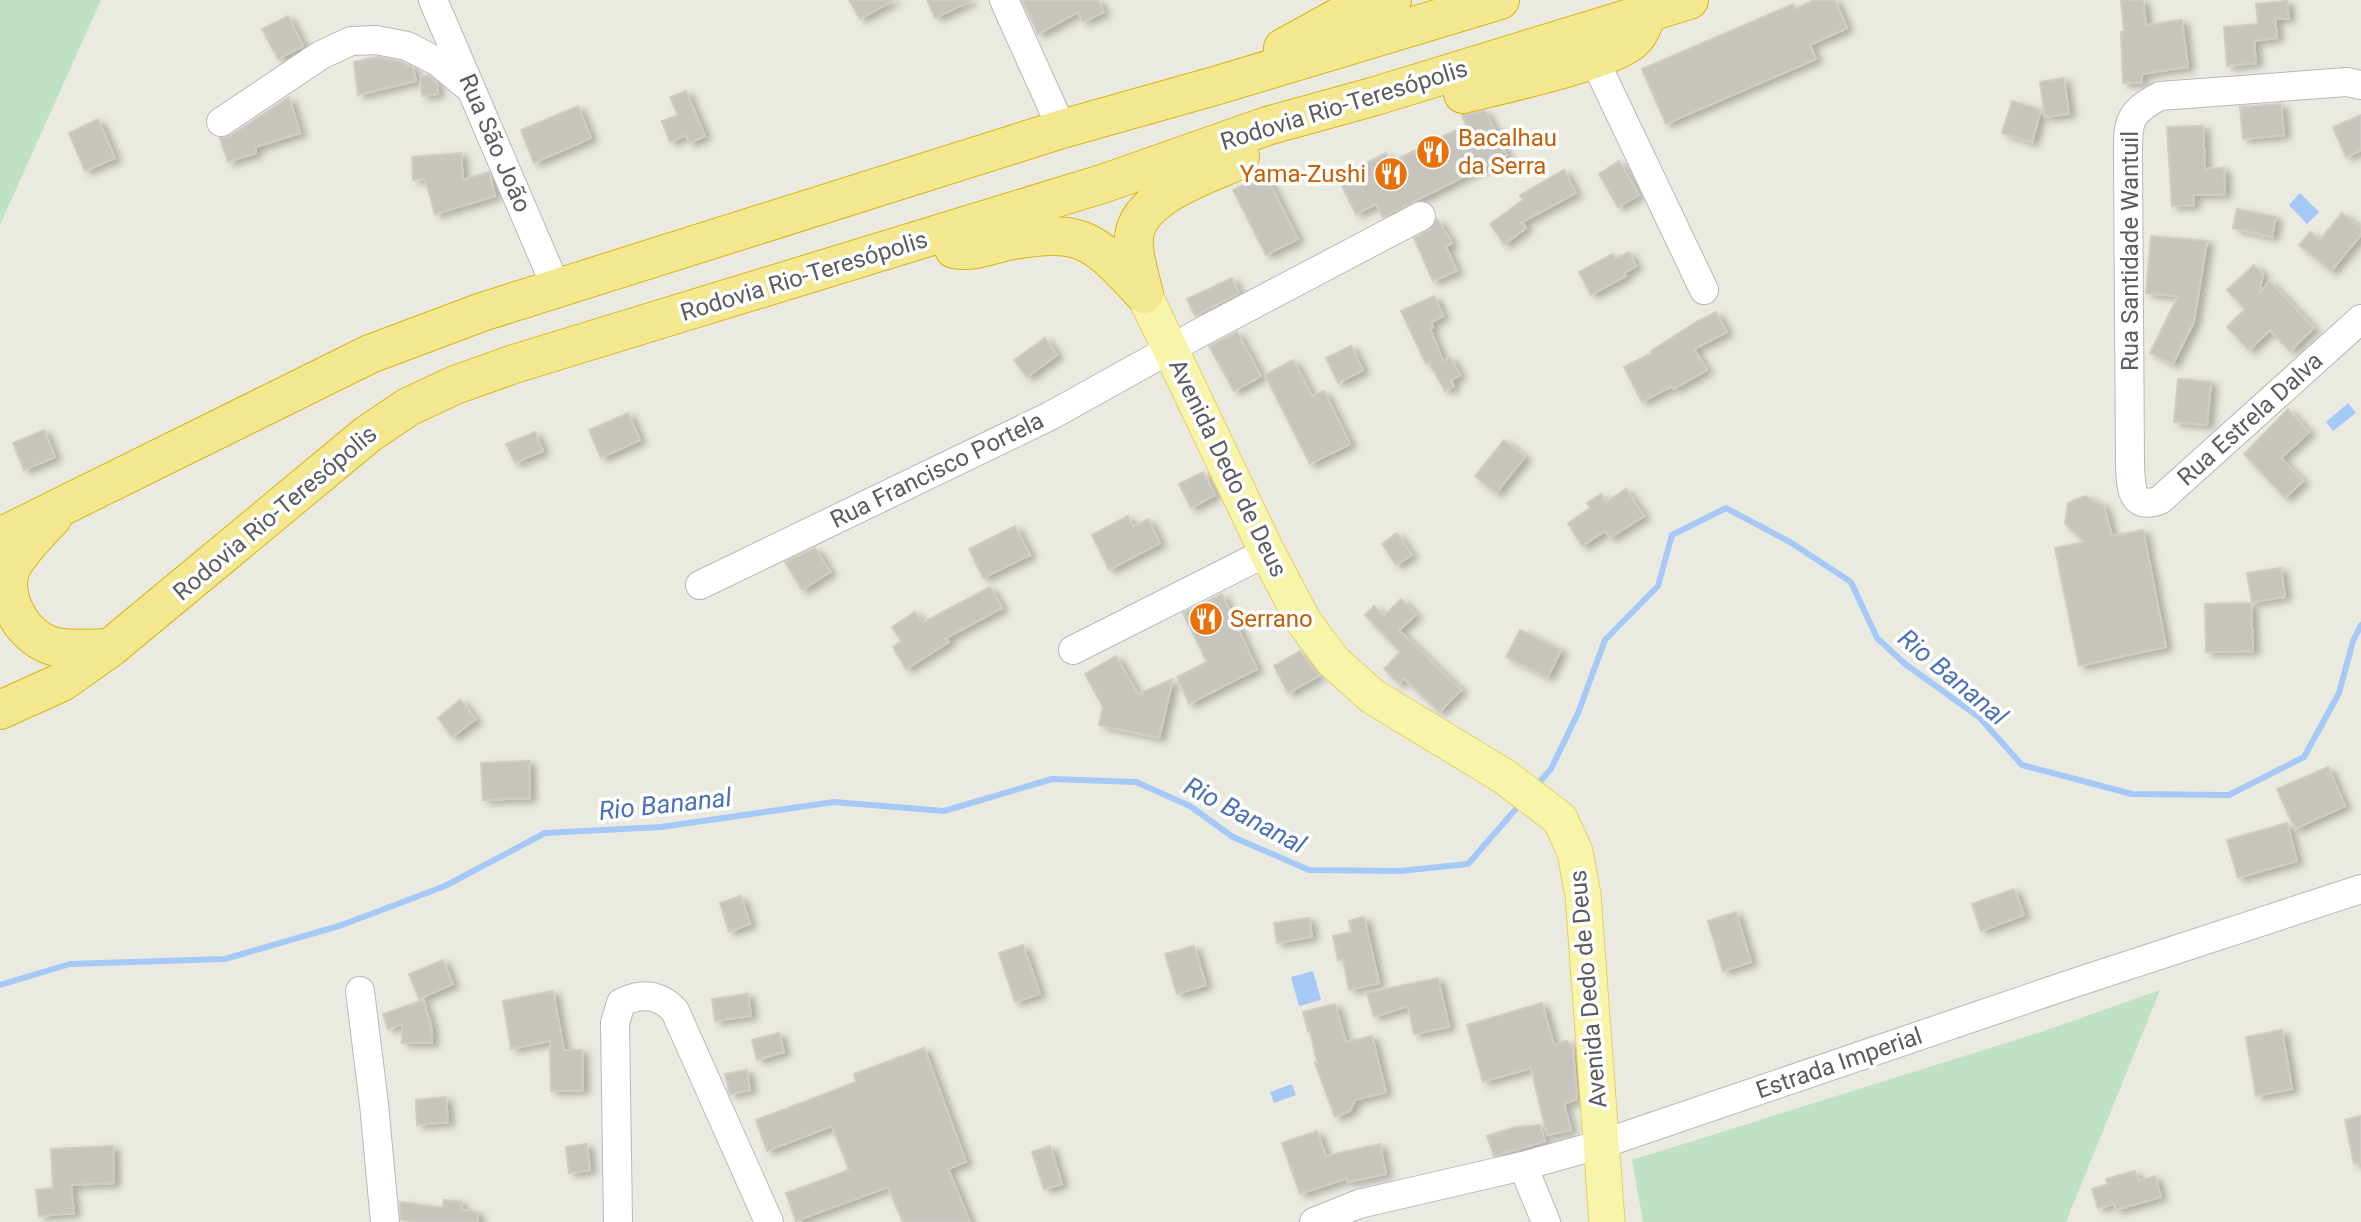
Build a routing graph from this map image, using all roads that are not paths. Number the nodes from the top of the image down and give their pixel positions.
1 (433, 0) edge
2 (1004, 0) edge
3 (1392, 0) edge
4 (1500, 0) edge
5 (1689, 0) edge
6 (1647, 6) edge
7 (1594, 58) junction
8 (1218, 85) junction
9 (2361, 85) edge
10 (472, 90) junction
11 (1371, 97) junction
12 (221, 122) dead end
13 (1267, 126) junction
14 (1062, 129) junction
15 (1421, 216) dead end
16 (914, 242) junction
17 (556, 287) junction
18 (1703, 290) dead end
19 (1144, 295) junction
20 (2361, 319) edge
21 (1171, 350) junction
22 (2134, 497) joint
23 (61, 508) junction
24 (0, 537) edge
25 (1267, 552) junction
26 (700, 585) dead end
27 (110, 648) junction
28 (1073, 650) dead end
29 (0, 710) edge
30 (2361, 889) edge
31 (360, 991) dead end
32 (1602, 1144) junction
33 (1523, 1166) junction
34 (385, 1222) edge
35 (618, 1222) edge
36 (769, 1222) edge
37 (1314, 1222) edge
38 (1546, 1222) edge
39 (1607, 1222) edge

1 - 10 street, Rua São João
2 - 14 street
3 - 8 highway
4 - 8 highway
5 - 6 highway, Rodovia Rio-Teresópolis
6 - 7 highway
6 - 11 highway, Rodovia Rio-Teresópolis
7 - 11 highway
7 - 18 street
8 - 14 highway
9 - 22 street, Rua Santidade Wantuil
10 - 12 street
10 - 17 street, Rua São João
11 - 13 highway, Rodovia Rio-Teresópolis
13 - 16 highway, Rodovia Rio-Teresópolis
13 - 19 highway
14 - 17 highway
15 - 21 street, Rua Francisco Portela
16 - 19 highway
16 - 27 highway, Rodovia Rio-Teresópolis
17 - 23 highway
19 - 21 main road, Avenida Dedo de Deus
20 - 22 street, Rua Estrela Dalva
21 - 25 main road, Avenida Dedo de Deus
21 - 26 street, Rua Francisco Portela
23 - 24 highway
23 - 27 highway
25 - 28 street
25 - 32 main road, Avenida Dedo de Deus
27 - 29 highway, Rodovia Rio-Teresópolis
30 - 32 street, Estrada Imperial
31 - 34 street
32 - 33 street, Estrada Imperial
32 - 39 main road, Avenida Dedo de Deus
33 - 37 street, Estrada Imperial
33 - 38 street
35 - 36 street

